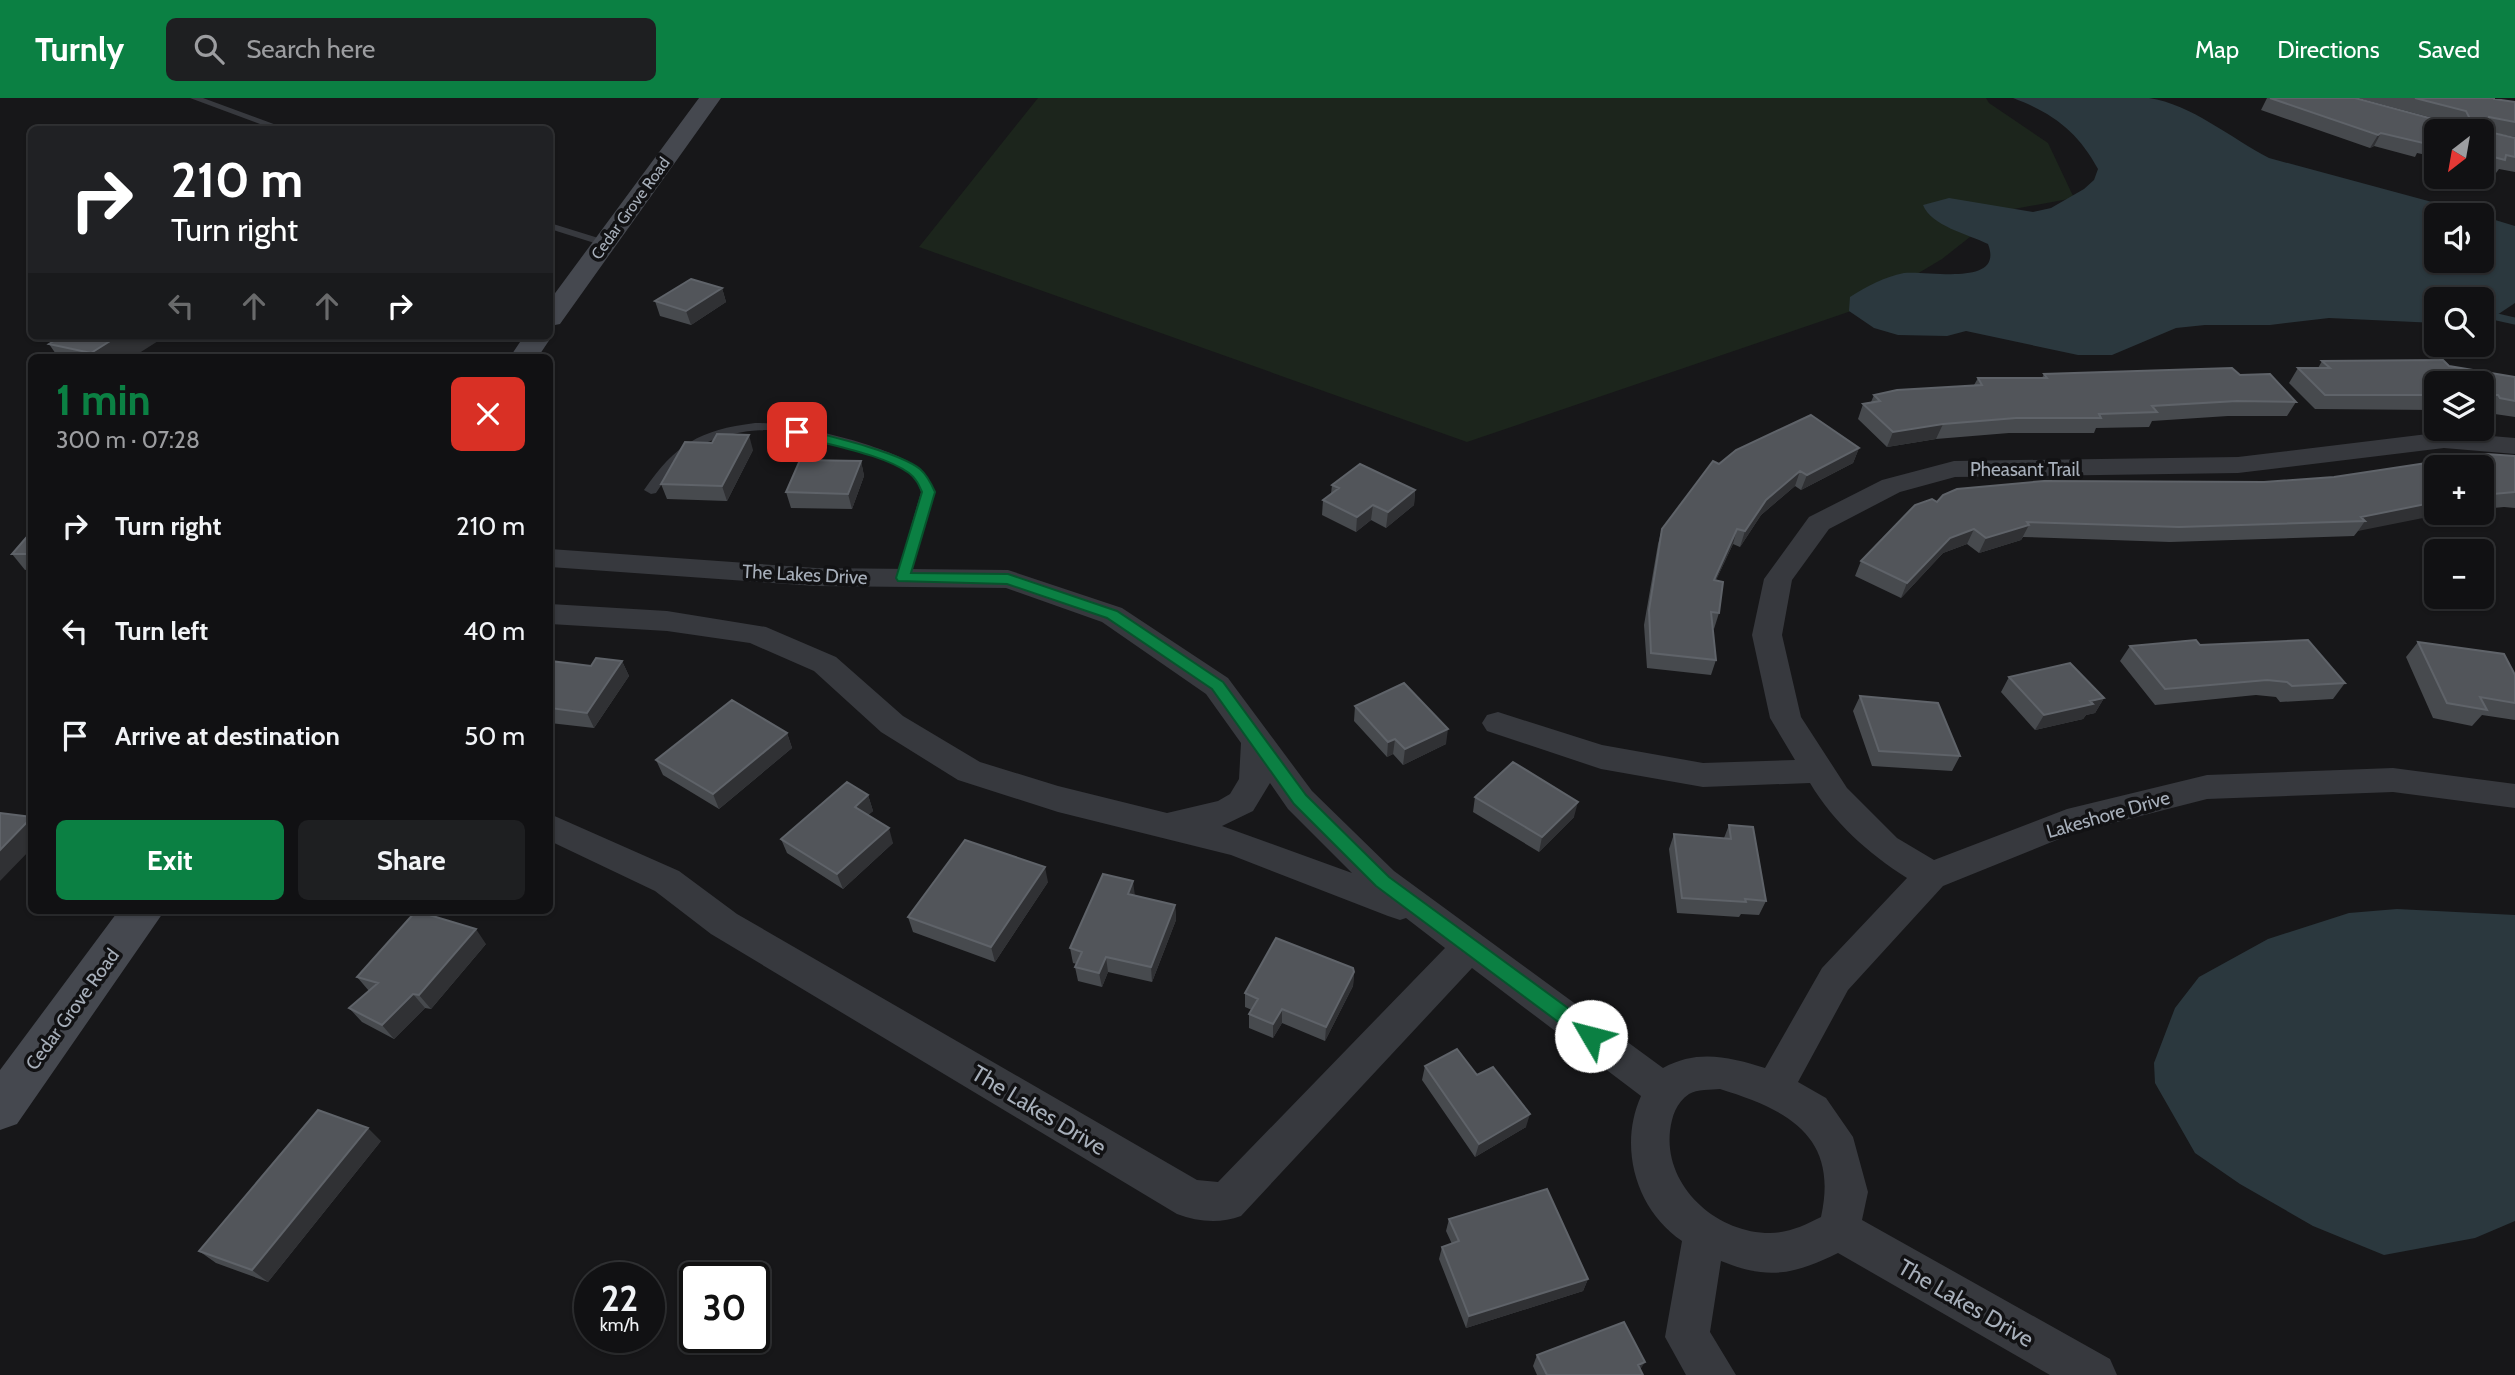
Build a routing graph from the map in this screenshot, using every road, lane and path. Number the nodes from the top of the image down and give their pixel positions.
1 (194, 98) edge
2 (703, 102) edge
3 (274, 126) edge
4 (553, 227) edge
5 (604, 243) junction
6 (553, 314) edge
7 (2515, 446) edge
8 (651, 490) dead end
9 (553, 558) edge
10 (903, 578) junction
11 (553, 616) edge
12 (1498, 723) dead end
13 (1257, 741) junction
14 (1819, 771) junction
15 (2515, 796) edge
16 (1160, 824) junction
17 (553, 828) edge
18 (1931, 876) junction
19 (141, 914) edge
20 (1432, 918) junction
21 (1470, 946) junction
22 (1774, 1088) junction
23 (1663, 1090) junction
24 (0, 1108) edge
25 (1839, 1230) junction
26 (1704, 1233) junction
27 (1713, 1375) edge
28 (2094, 1375) edge

1 - 3 lane
2 - 5 main road, Cedar Grove Road
4 - 5 lane
5 - 6 main road, Cedar Grove Road
7 - 14 street, Pheasant Trail
8 - 10 lane
9 - 10 street, The Lakes Drive
10 - 13 street, The Lakes Drive
11 - 16 street, The Lakes Drive
12 - 14 street
13 - 16 street, The Lakes Drive
13 - 20 street, The Lakes Drive
14 - 18 street, Pheasant Trail
15 - 18 street, Lakeshore Drive
16 - 20 street, The Lakes Drive
17 - 21 street, The Lakes Drive
18 - 22 street, Lakeshore Drive
19 - 24 main road, Cedar Grove Road
20 - 21 street, The Lakes Drive
21 - 23 street, The Lakes Drive
22 - 23 street
22 - 25 street
23 - 26 street
25 - 26 street
25 - 28 street, The Lakes Drive
26 - 27 street

